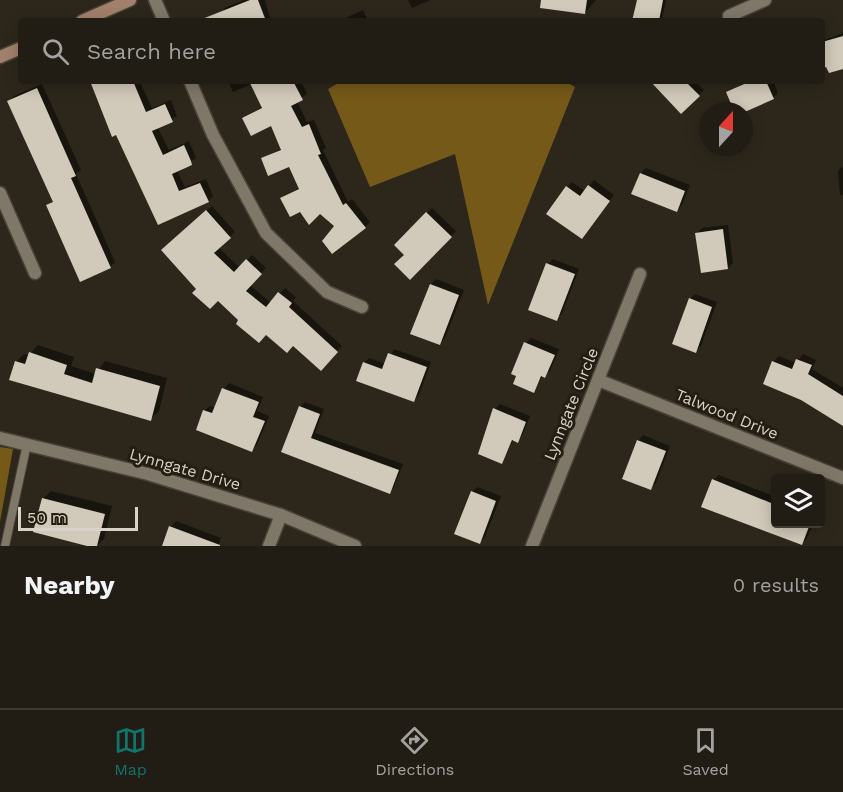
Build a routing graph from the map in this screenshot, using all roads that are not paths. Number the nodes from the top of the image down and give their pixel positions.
1 (129, 0) edge
2 (155, 0) edge
3 (765, 0) edge
4 (729, 16) dead end
5 (89, 18) edge
6 (163, 18) edge
7 (18, 49) edge
8 (0, 57) edge
9 (191, 84) edge
10 (0, 193) edge
11 (35, 273) dead end
12 (640, 273) dead end
13 (362, 307) dead end
14 (598, 380) junction
15 (0, 438) edge
16 (27, 444) junction
17 (843, 478) edge
18 (281, 515) junction
19 (5, 546) edge
20 (269, 546) edge
21 (355, 546) edge
22 (532, 546) edge

1 - 5 main road
2 - 6 street
3 - 4 street
7 - 8 main road
9 - 13 street
10 - 11 street
12 - 14 street, Lynngate Circle
14 - 17 street, Talwood Drive
14 - 22 street, Lynngate Circle
15 - 16 street, Lynngate Drive
16 - 18 street, Lynngate Drive
16 - 19 lane
18 - 20 street
18 - 21 street, Lynngate Drive

